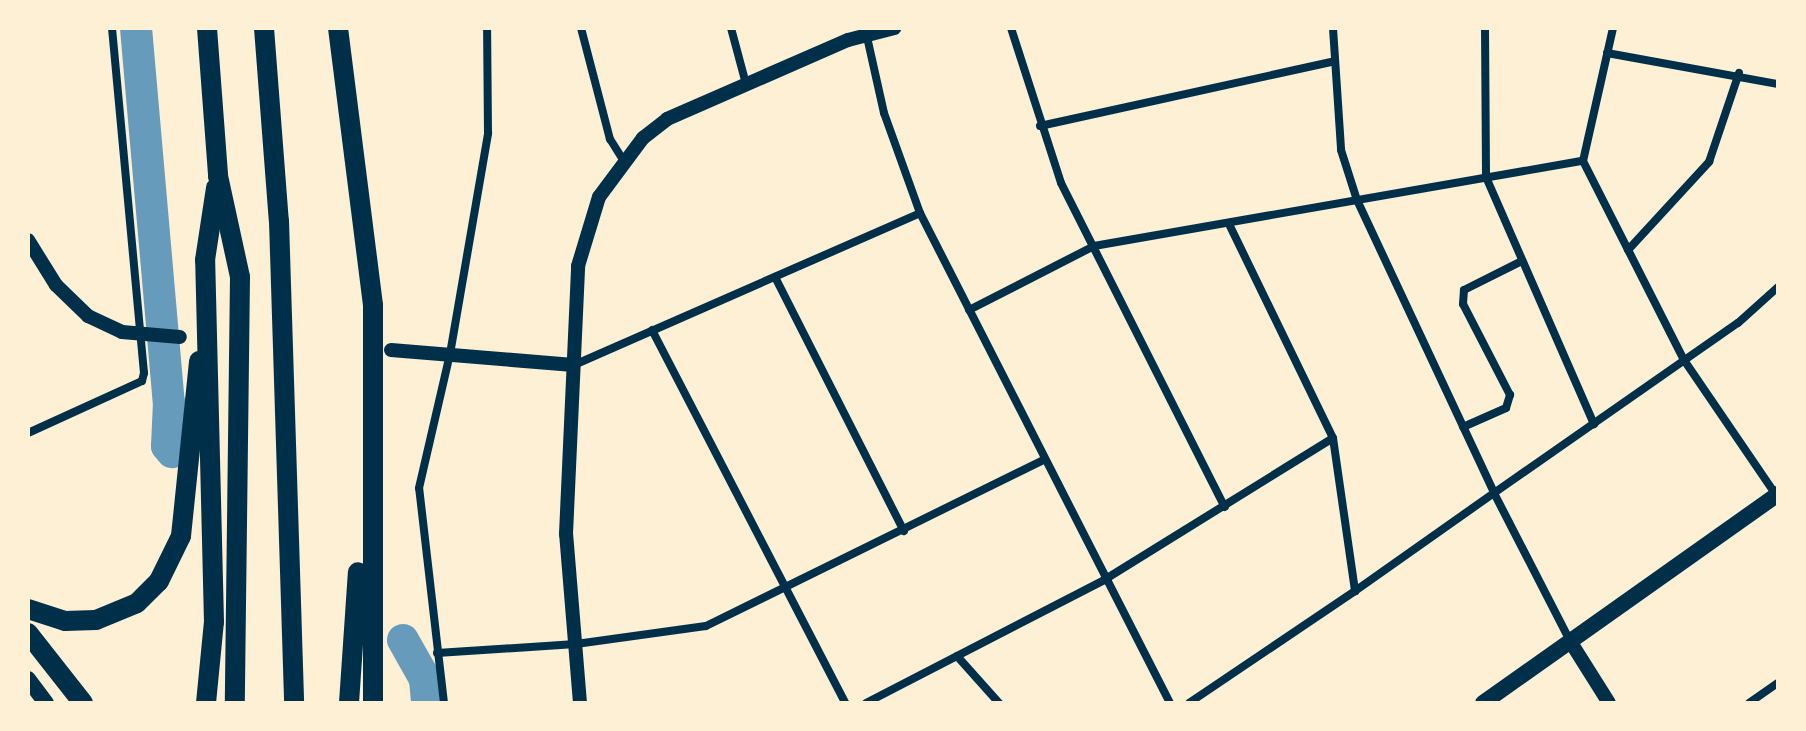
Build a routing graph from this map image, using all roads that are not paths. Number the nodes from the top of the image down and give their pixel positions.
1 (112, 28) edge
2 (207, 28) edge
3 (256, 28) edge
4 (264, 28) edge
5 (338, 28) edge
6 (487, 28) edge
7 (581, 28) edge
8 (731, 28) edge
9 (894, 28) edge
10 (1011, 28) edge
11 (1333, 28) edge
12 (1485, 28) edge
13 (1613, 28) edge
14 (865, 30) edge
15 (1607, 53) junction
16 (1331, 62) junction
17 (1739, 73) junction
18 (746, 84) junction
19 (1778, 84) edge
20 (1040, 126) junction
21 (274, 141) junction
22 (623, 160) junction
23 (1583, 161) junction
24 (218, 176) junction
25 (1486, 177) junction
26 (1357, 200) junction
27 (920, 213) junction
28 (1229, 224) junction
29 (28, 240) edge
30 (1094, 246) junction
31 (1628, 250) junction
32 (1522, 261) junction
33 (775, 277) junction
34 (1778, 287) edge
35 (206, 294) junction
36 (969, 310) junction
37 (652, 330) junction
38 (147, 335) junction
39 (180, 337) dead end
40 (391, 350) dead end
41 (450, 354) junction
42 (1684, 360) junction
43 (573, 365) junction
44 (1594, 424) junction
45 (1463, 427) junction
46 (28, 433) edge
47 (1333, 438) junction
48 (1044, 460) junction
49 (369, 493) junction
50 (1494, 493) junction
51 (1777, 496) edge
52 (1225, 507) junction
53 (904, 531) junction
54 (1104, 580) junction
55 (786, 591) junction
56 (1355, 591) junction
57 (28, 609) edge
58 (28, 633) edge
59 (1570, 641) junction
60 (576, 644) junction
61 (437, 653) junction
62 (957, 656) junction
63 (28, 679) edge
64 (1778, 683) edge
65 (294, 701) edge
66 (46, 703) edge
67 (83, 703) edge
68 (206, 703) edge
69 (235, 703) edge
70 (349, 703) edge
71 (373, 703) edge
72 (444, 703) edge
73 (580, 703) edge
74 (845, 703) edge
75 (866, 703) edge
76 (999, 703) edge
77 (1170, 703) edge
78 (1189, 703) edge
79 (1483, 703) edge
80 (1609, 703) edge
81 (1749, 703) edge

1 - 38 street
2 - 24 highway
3 - 21 highway
4 - 21 highway
5 - 49 highway
6 - 41 street
7 - 22 street
8 - 18 street
9 - 14 street
10 - 20 street
11 - 16 street
12 - 25 street
13 - 15 street
14 - 18 street
14 - 27 street
15 - 17 street
15 - 23 street
16 - 20 street
16 - 26 street
17 - 19 street
17 - 31 street
18 - 22 street
20 - 30 street
21 - 65 highway
22 - 43 street
23 - 25 street
23 - 31 street
24 - 35 highway
24 - 69 highway
25 - 26 street
25 - 32 street
26 - 28 street
26 - 45 street
27 - 33 street
27 - 36 street
28 - 30 street
28 - 47 street
29 - 38 street
30 - 36 street
30 - 52 street
31 - 42 street
32 - 44 street
32 - 45 street
33 - 37 street
33 - 53 street
34 - 42 street
35 - 57 highway
35 - 68 highway
36 - 48 street
37 - 43 street
37 - 55 street
38 - 39 street
38 - 46 street
40 - 41 street
41 - 43 street
41 - 61 street
42 - 44 street
42 - 51 street
43 - 60 street
44 - 50 street
45 - 50 street
47 - 52 street
47 - 56 street
48 - 53 street
48 - 54 street
49 - 70 highway
49 - 71 highway
50 - 56 street
50 - 59 street
51 - 59 main road
52 - 54 street
53 - 55 street
54 - 62 street
54 - 77 street
55 - 60 street
55 - 74 street
56 - 78 street
58 - 67 highway
59 - 79 main road
59 - 80 street
60 - 61 street
60 - 73 street
61 - 72 street
62 - 75 street
62 - 76 street
63 - 66 main road
64 - 81 street

